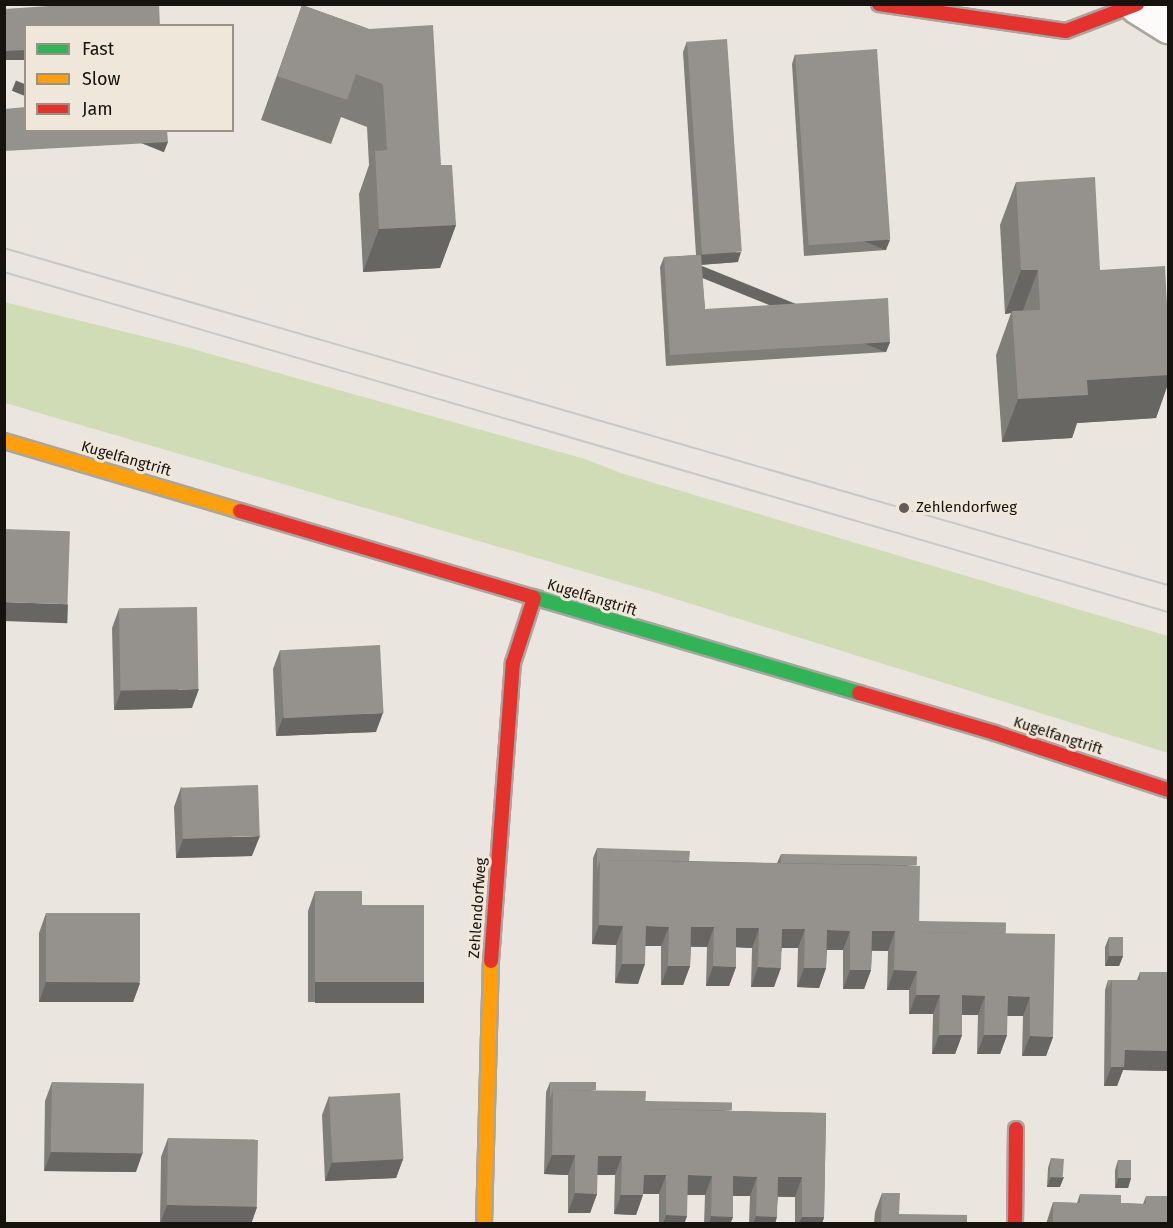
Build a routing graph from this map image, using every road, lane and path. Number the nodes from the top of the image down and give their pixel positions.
1 (879, 4) edge
2 (1136, 5) edge
3 (1168, 26) edge
4 (4, 441) edge
5 (534, 598) junction
6 (1168, 790) edge
7 (1016, 1129) dead end
8 (484, 1224) edge
9 (1015, 1224) edge

1 - 2 street
2 - 3 street
4 - 5 street, Kugelfangtrift
5 - 6 street, Kugelfangtrift
5 - 8 street, Zehlendorfweg
7 - 9 street

